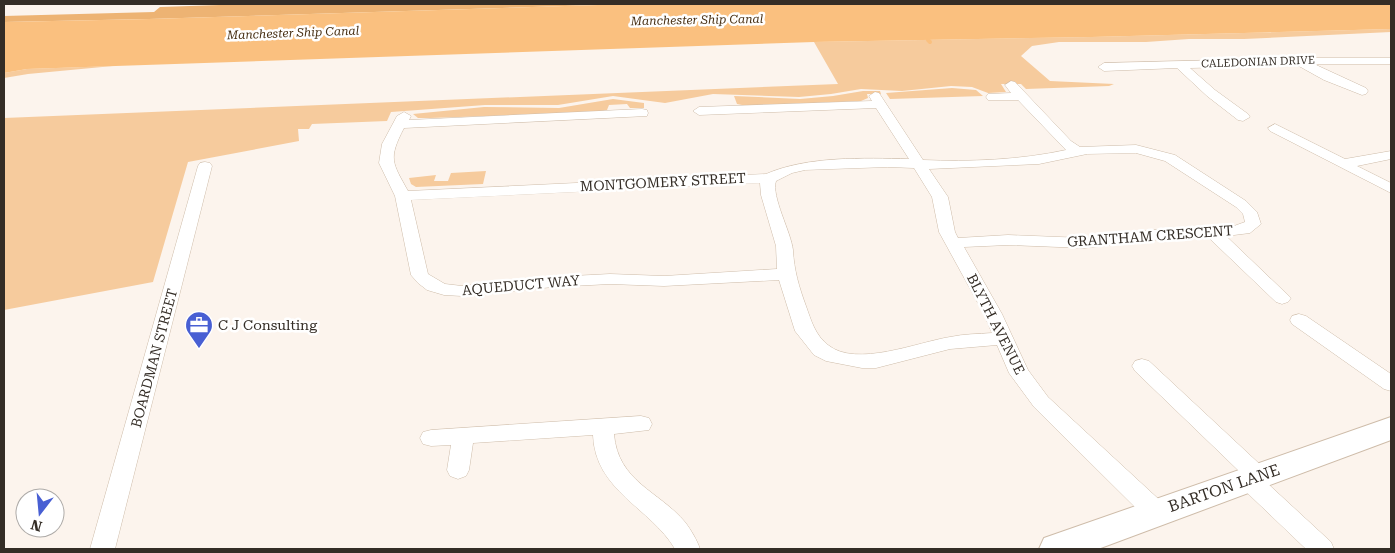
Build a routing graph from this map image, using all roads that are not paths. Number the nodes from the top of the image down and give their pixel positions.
1 (1299, 60) junction
2 (1391, 61) edge
3 (1180, 65) junction
4 (1104, 67) dead end
5 (1011, 86) dead end
6 (1362, 91) dead end
7 (1021, 96) junction
8 (992, 97) dead end
9 (699, 110) dead end
10 (1245, 110) dead end
11 (642, 113) dead end
12 (1275, 128) dead end
13 (1302, 143) junction
14 (1285, 145) dead end
15 (1076, 152) junction
16 (1391, 155) edge
17 (920, 164) junction
18 (1343, 164) junction
19 (205, 166) dead end
20 (769, 178) junction
21 (1391, 189) edge
22 (403, 196) junction
23 (1212, 232) junction
24 (953, 243) junction
25 (786, 274) junction
26 (1282, 298) dead end
27 (1299, 320) dead end
28 (1005, 338) junction
29 (1142, 366) dead end
30 (1391, 384) edge
31 (641, 424) dead end
32 (603, 427) junction
33 (1391, 428) edge
34 (463, 436) junction
35 (431, 438) dead end
36 (458, 470) dead end
37 (1253, 478) junction
38 (1156, 512) junction
39 (102, 549) edge
40 (688, 549) edge
41 (1057, 549) edge
42 (1322, 549) edge

1 - 2 street, CALEDONIAN DRIVE
1 - 3 street, CALEDONIAN DRIVE
1 - 6 street
3 - 4 street, CALEDONIAN DRIVE
3 - 10 street
5 - 7 street
7 - 8 street
7 - 15 street
9 - 17 street, BLYTH AVENUE
11 - 22 street, AQUEDUCT WAY
12 - 13 street
13 - 14 street
13 - 18 street
15 - 17 street, GRANTHAM CRESCENT
15 - 23 street, GRANTHAM CRESCENT
16 - 18 street
17 - 20 street, MONTGOMERY STREET
17 - 24 street, BLYTH AVENUE
18 - 21 street
19 - 39 street, BOARDMAN STREET
20 - 22 street, MONTGOMERY STREET
20 - 25 street
22 - 25 street, AQUEDUCT WAY
23 - 24 street, GRANTHAM CRESCENT
23 - 26 street
24 - 28 street, BLYTH AVENUE
25 - 28 street
27 - 30 street
28 - 38 street, BLYTH AVENUE
29 - 37 street
31 - 32 street
32 - 34 street
32 - 40 street
33 - 37 main road, BARTON LANE
34 - 35 street
34 - 36 street
37 - 38 main road, BARTON LANE
37 - 42 street
38 - 41 main road, BARTON LANE

